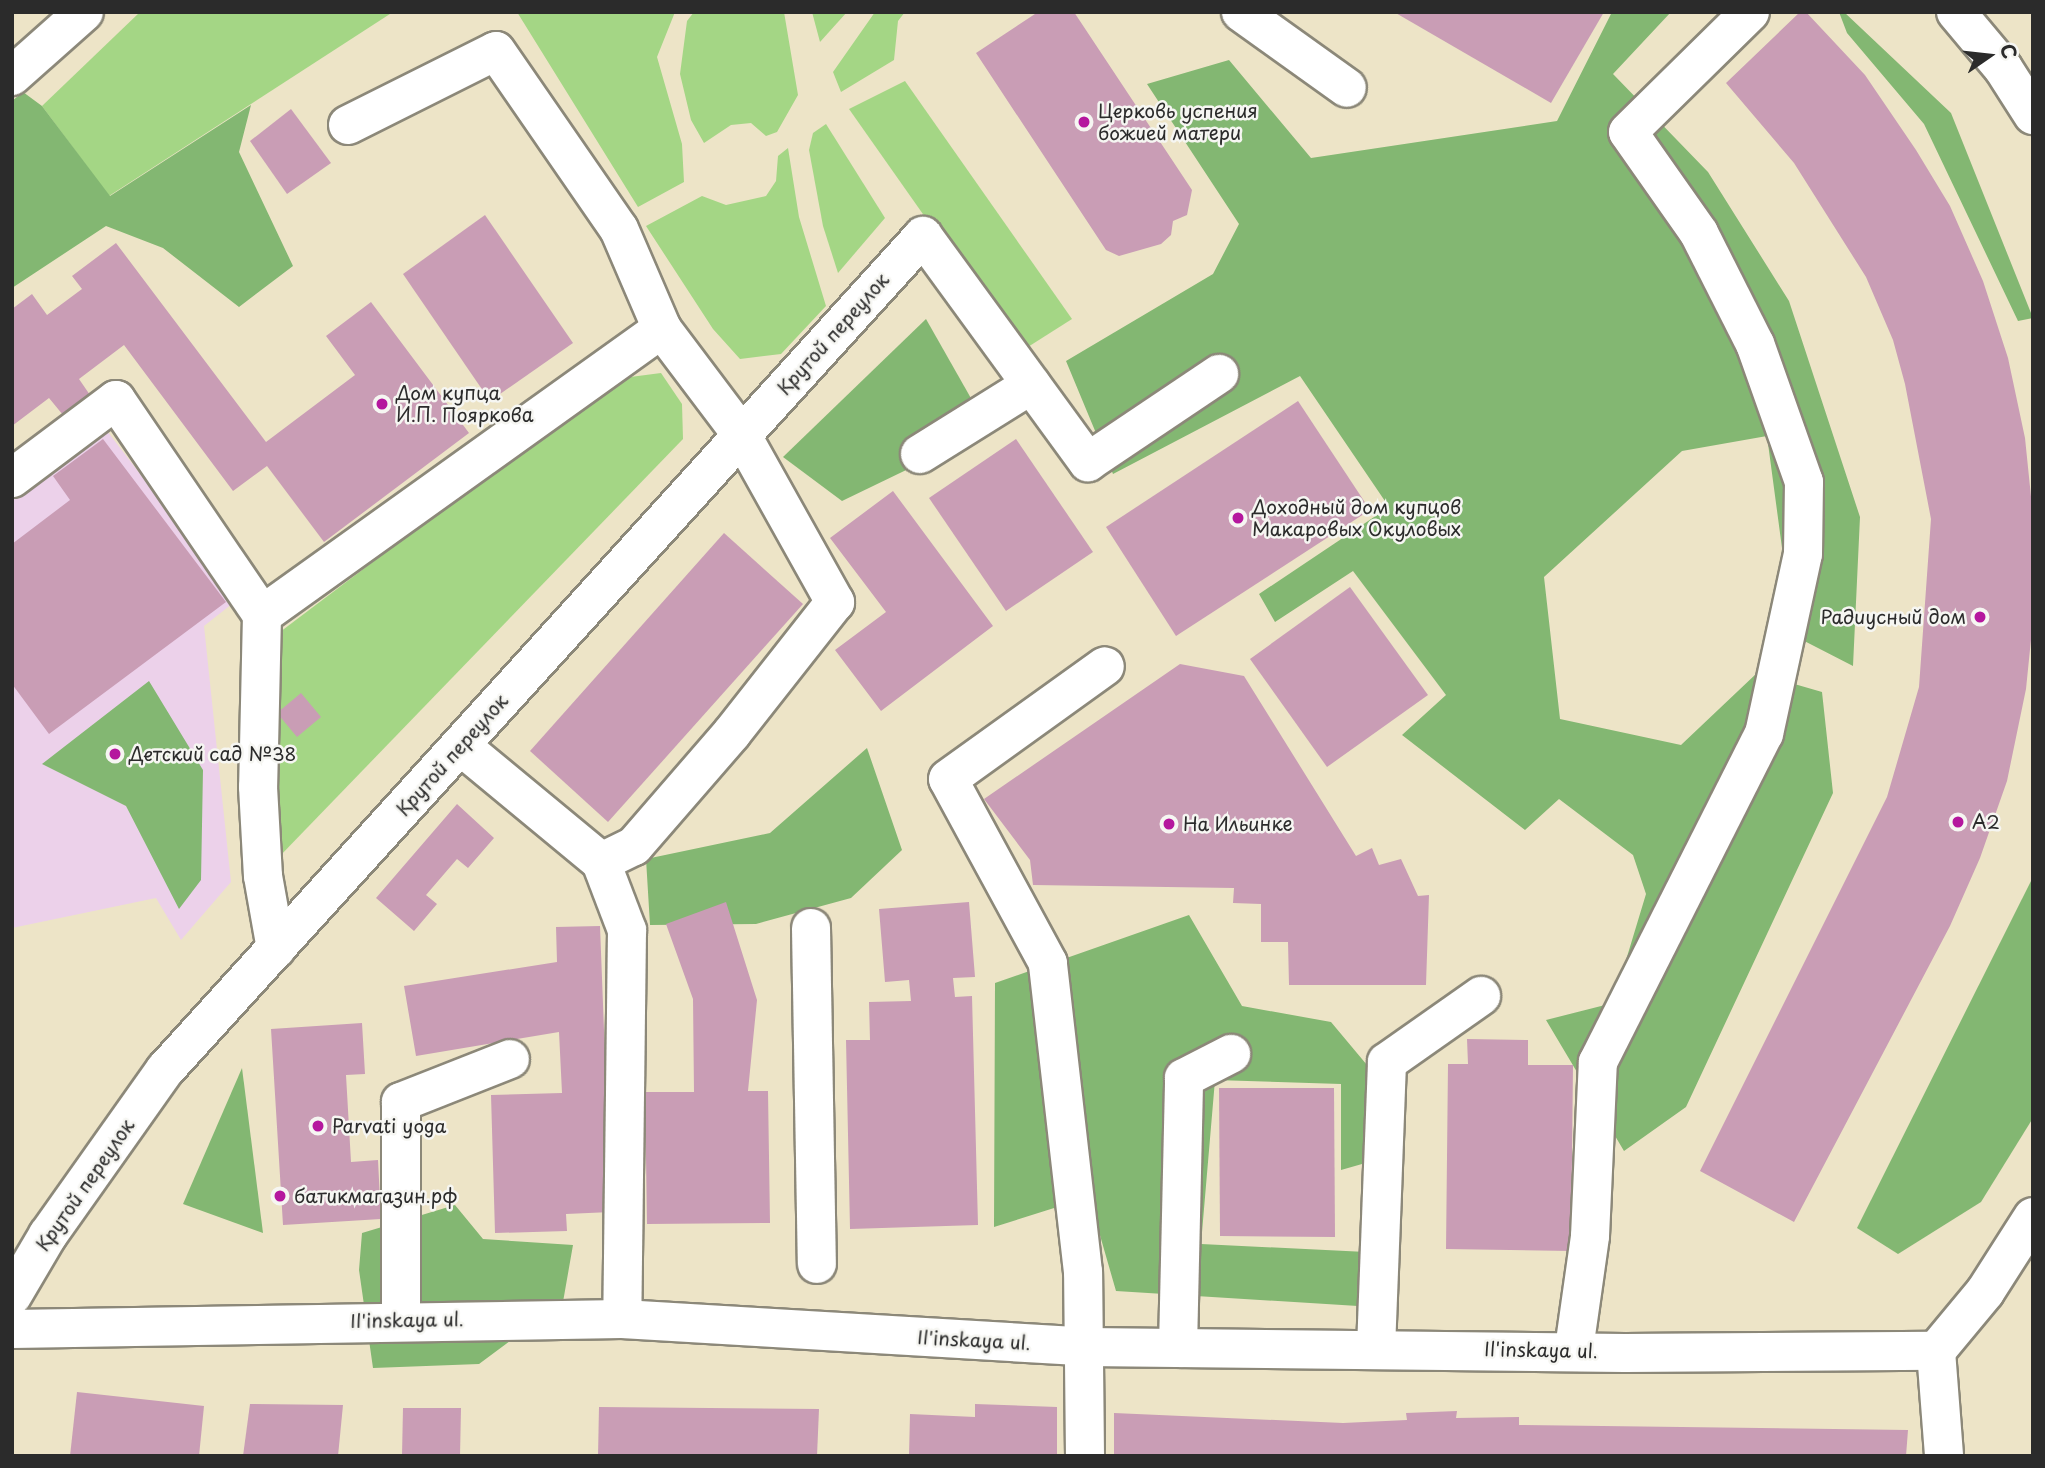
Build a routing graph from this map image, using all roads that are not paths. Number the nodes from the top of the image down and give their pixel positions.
1 (84, 12) edge
2 (1241, 12) edge
3 (1750, 12) edge
4 (1956, 12) edge
5 (12, 76) edge
6 (1347, 88) dead end
7 (2033, 115) edge
8 (348, 125) dead end
9 (662, 329) junction
10 (1219, 374) dead end
11 (1031, 385) junction
12 (741, 434) junction
13 (920, 454) dead end
14 (12, 478) edge
15 (262, 615) junction
16 (1105, 666) dead end
17 (461, 746) junction
18 (601, 862) junction
19 (811, 928) dead end
20 (276, 949) junction
21 (1481, 996) dead end
22 (1231, 1054) dead end
23 (510, 1059) dead end
24 (2033, 1217) edge
25 (817, 1264) dead end
26 (12, 1296) edge
27 (622, 1319) junction
28 (401, 1320) junction
29 (12, 1329) edge
30 (1087, 1347) junction
31 (1178, 1348) junction
32 (1376, 1349) junction
33 (1574, 1349) junction
34 (1936, 1351) junction
35 (1085, 1456) edge
36 (1944, 1456) edge

1 - 5 street
2 - 6 street
3 - 33 street
4 - 7 street
8 - 9 street
9 - 12 street
9 - 15 street
10 - 11 street
11 - 12 street, Крутой переулок
11 - 13 street
12 - 17 street, Крутой переулок
12 - 18 street
14 - 15 street
15 - 20 street
16 - 30 street
17 - 18 street
17 - 20 street, Крутой переулок
18 - 27 street
19 - 25 street
20 - 26 street, Крутой переулок
21 - 32 street
22 - 31 street
23 - 28 street
24 - 34 street
27 - 28 street, Il'inskaya ul.
27 - 30 street, Il'inskaya ul.
28 - 29 street, Il'inskaya ul.
30 - 31 street, Il'inskaya ul.
30 - 35 street
31 - 32 street, Il'inskaya ul.
32 - 33 street, Il'inskaya ul.
33 - 34 street, Il'inskaya ul.
34 - 36 street

